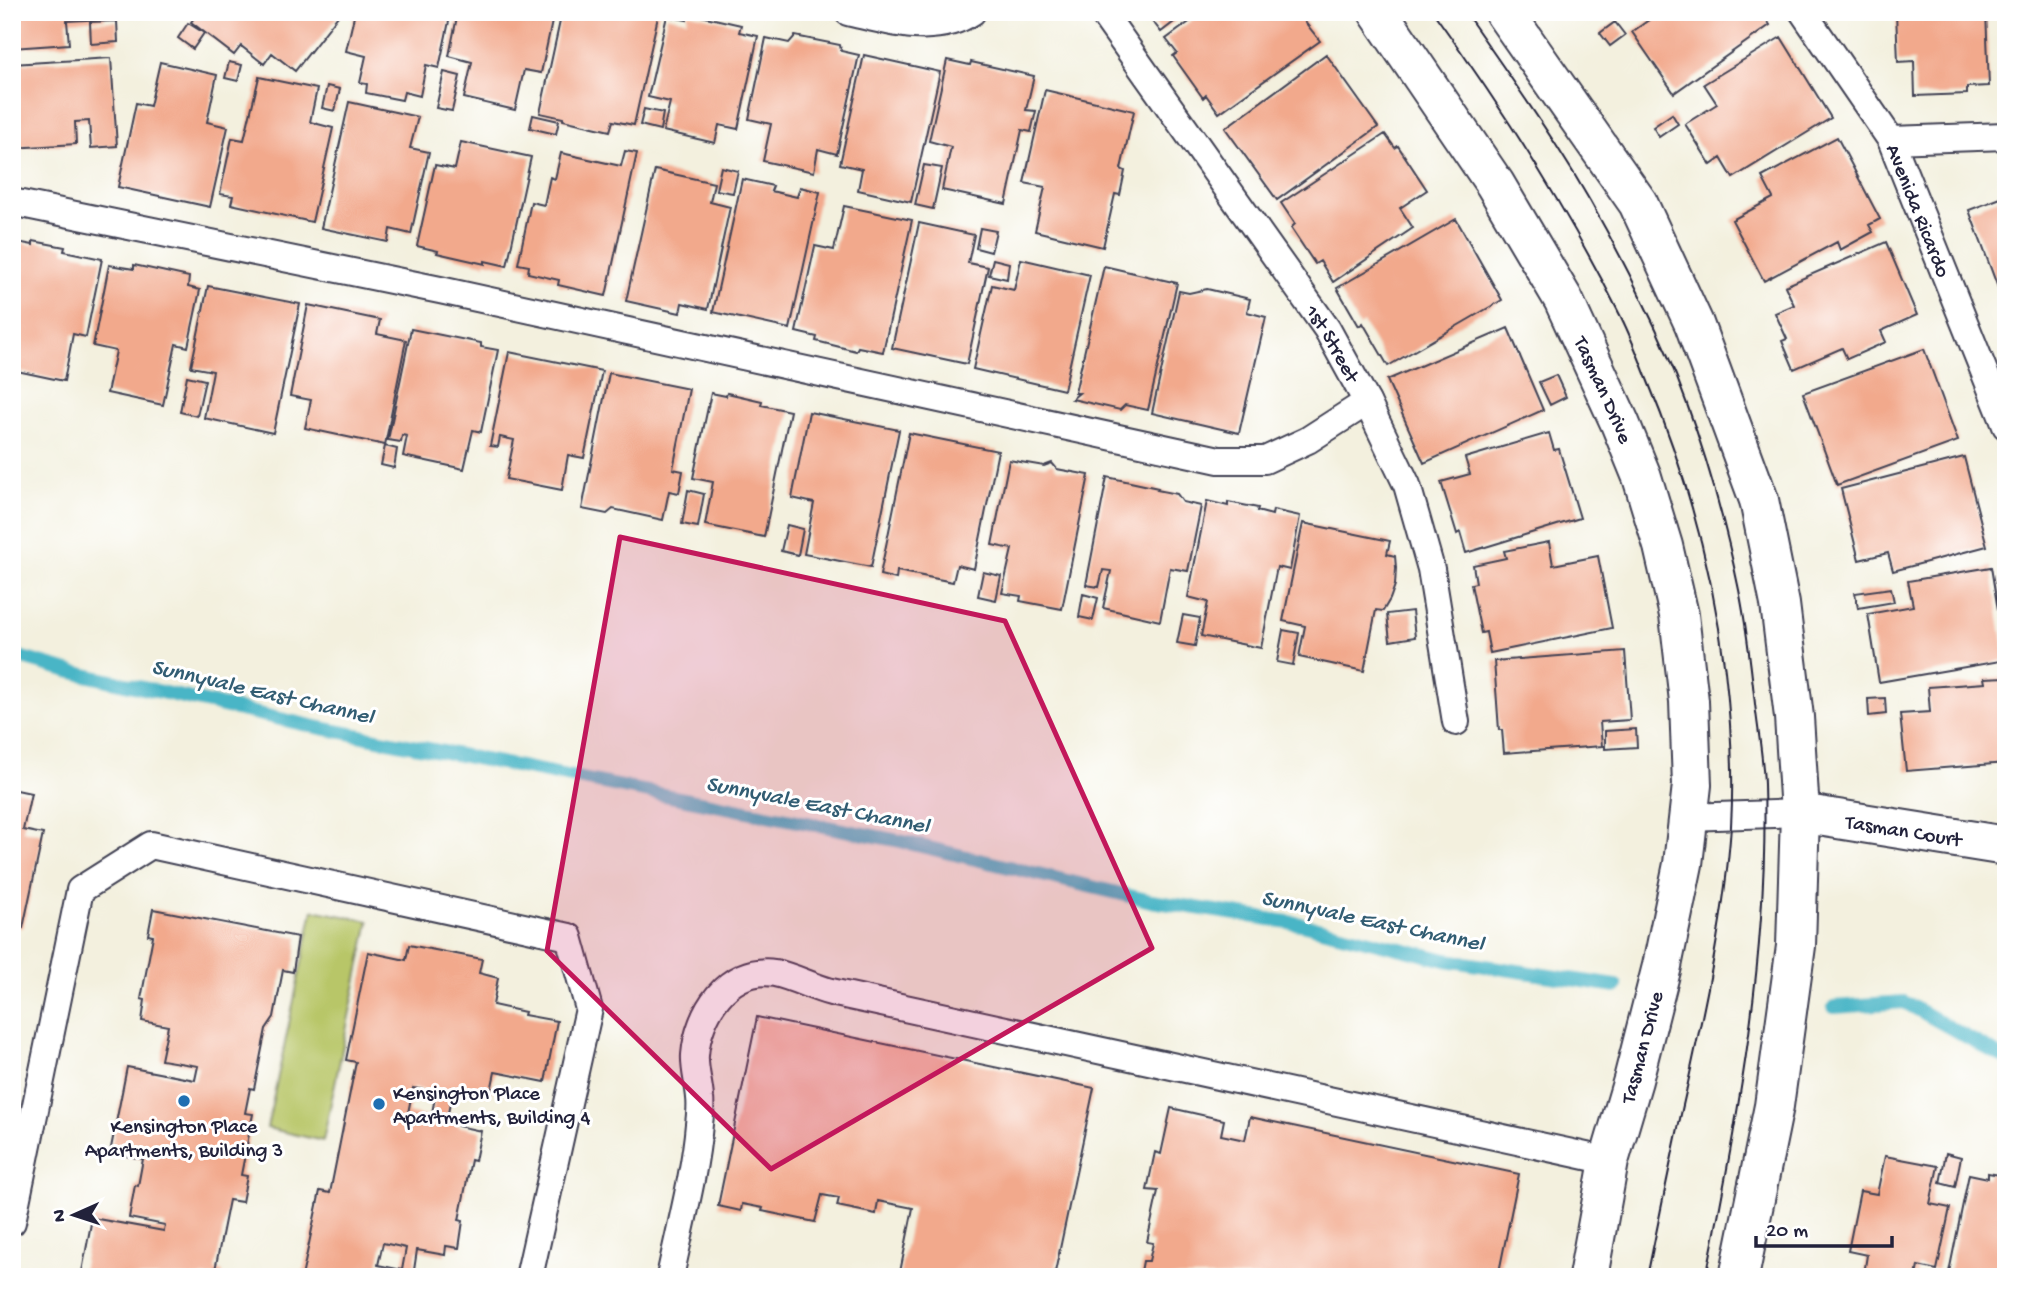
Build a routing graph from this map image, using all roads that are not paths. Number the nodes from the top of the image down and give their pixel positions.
1 (848, 12) edge
2 (972, 12) edge
3 (1102, 12) edge
4 (1378, 12) edge
5 (1504, 12) edge
6 (1803, 12) edge
7 (2006, 136) edge
8 (1891, 141) junction
9 (12, 202) edge
10 (1367, 402) junction
11 (2006, 426) edge
12 (1456, 722) dead end
13 (1800, 813) junction
14 (1688, 817) junction
15 (2006, 846) edge
16 (1609, 1161) junction
17 (12, 1222) edge
18 (529, 1277) edge
19 (670, 1277) edge
20 (1588, 1277) edge
21 (1739, 1277) edge

1 - 2 lane
3 - 10 lane, 1st Street
4 - 14 street, Tasman Drive
5 - 13 street
6 - 8 lane, Avenida Ricardo
7 - 8 lane
8 - 11 lane, Avenida Ricardo
9 - 10 lane
10 - 12 lane, 1st Street
13 - 14 lane
13 - 15 street, Tasman Court
13 - 21 street
14 - 16 street, Tasman Drive
16 - 19 lane
16 - 20 street, Tasman Drive
17 - 18 lane

